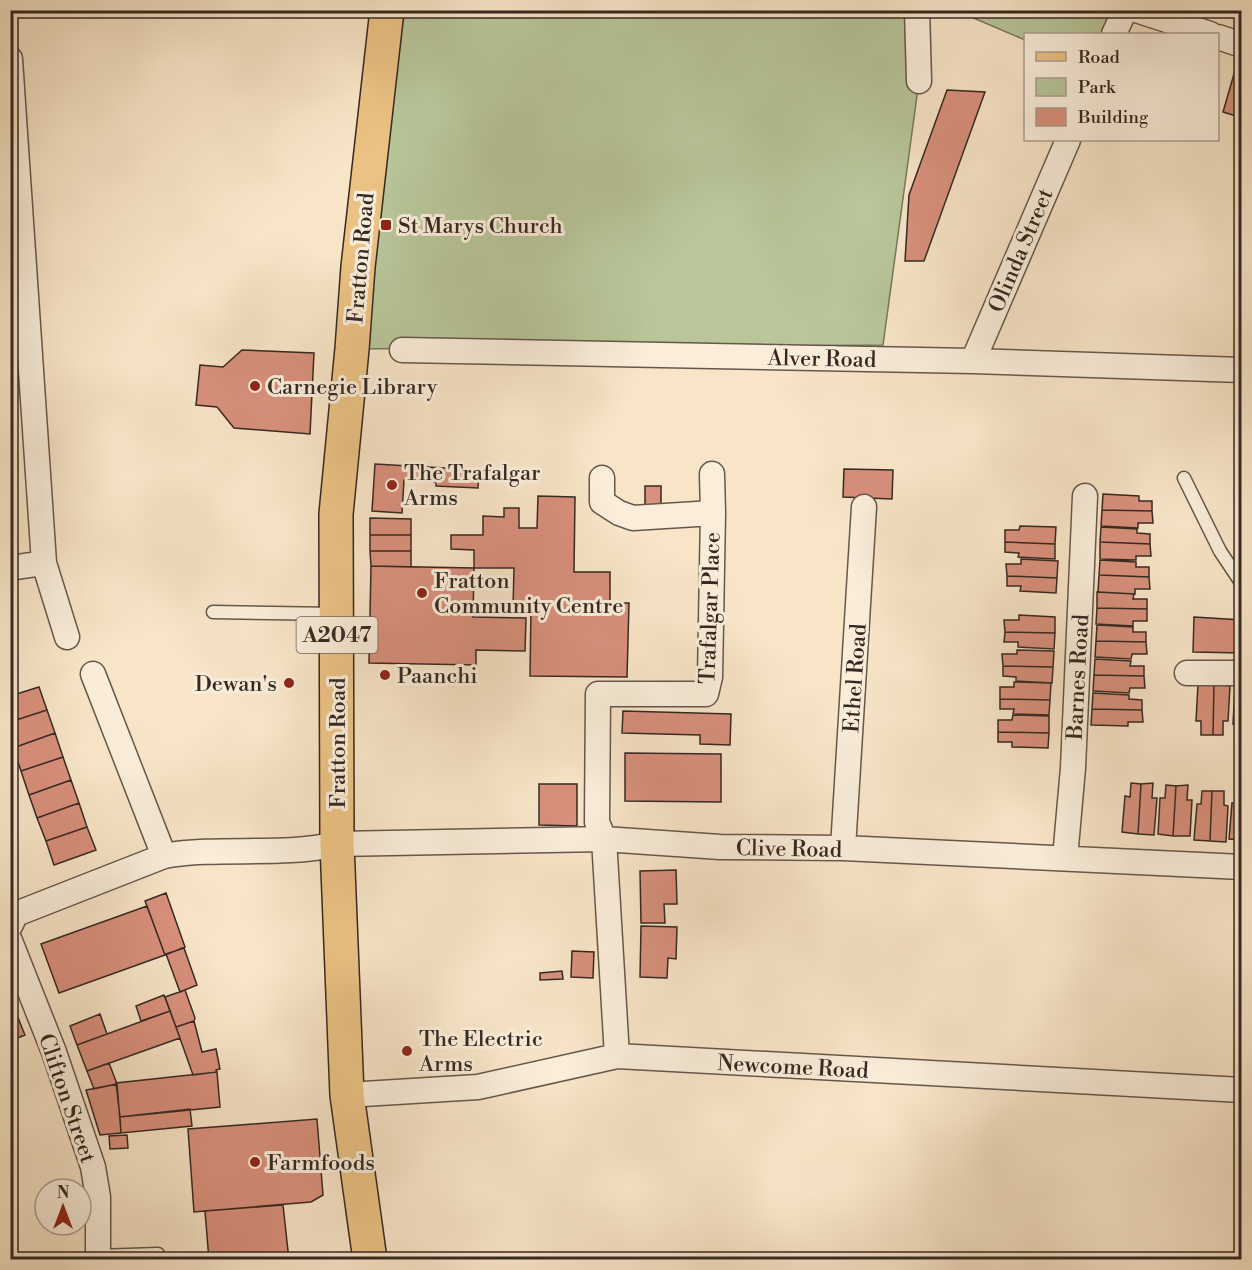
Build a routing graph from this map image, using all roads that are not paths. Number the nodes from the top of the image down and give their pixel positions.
1 (387, 10) edge
2 (917, 10) edge
3 (1125, 10) edge
4 (1136, 10) edge
5 (1114, 33) edge
6 (1207, 33) edge
7 (1219, 37) edge
8 (1242, 45) edge
9 (10, 59) edge
10 (919, 81) dead end
11 (1068, 141) edge
12 (402, 350) dead end
13 (973, 361) junction
14 (1242, 370) edge
15 (712, 474) dead end
16 (602, 478) dead end
17 (1184, 478) dead end
18 (1085, 496) dead end
19 (864, 507) dead end
20 (713, 513) junction
21 (44, 563) junction
22 (10, 568) edge
23 (1242, 584) edge
24 (213, 612) dead end
25 (337, 614) junction
26 (67, 637) dead end
27 (1187, 673) dead end
28 (1242, 673) edge
29 (93, 674) dead end
30 (604, 839) junction
31 (337, 844) junction
32 (843, 848) junction
33 (164, 856) junction
34 (1065, 858) junction
35 (1242, 867) edge
36 (10, 926) edge
37 (10, 941) edge
38 (617, 1056) junction
39 (1242, 1090) edge
40 (347, 1095) junction
41 (158, 1254) dead end
42 (98, 1258) edge
43 (370, 1260) edge

1 - 25 main road, Fratton Road / A2047
2 - 10 street
3 - 5 street
4 - 6 street
7 - 8 street
9 - 21 street
11 - 13 street, Olinda Street
12 - 13 street, Alver Road
13 - 14 street, Alver Road
15 - 20 street
16 - 20 street, Trafalgar Place
17 - 23 lane
18 - 34 street, Barnes Road
19 - 32 street, Ethel Road
20 - 30 street, Trafalgar Place
21 - 22 street
21 - 26 street
24 - 25 lane
25 - 31 main road, Fratton Road / A2047
27 - 28 street
29 - 33 street
30 - 31 street, Clive Road
30 - 32 street, Clive Road
30 - 38 street, Trafalgar Place
31 - 33 street, Clive Road
31 - 40 main road, Fratton Road / A2047
32 - 34 street, Clive Road
33 - 36 street, Clive Road
34 - 35 street, Clive Road
37 - 42 street, Clifton Street
38 - 39 street, Newcome Road
38 - 40 street, Newcome Road
40 - 43 main road, Fratton Road / A2047
41 - 42 lane

